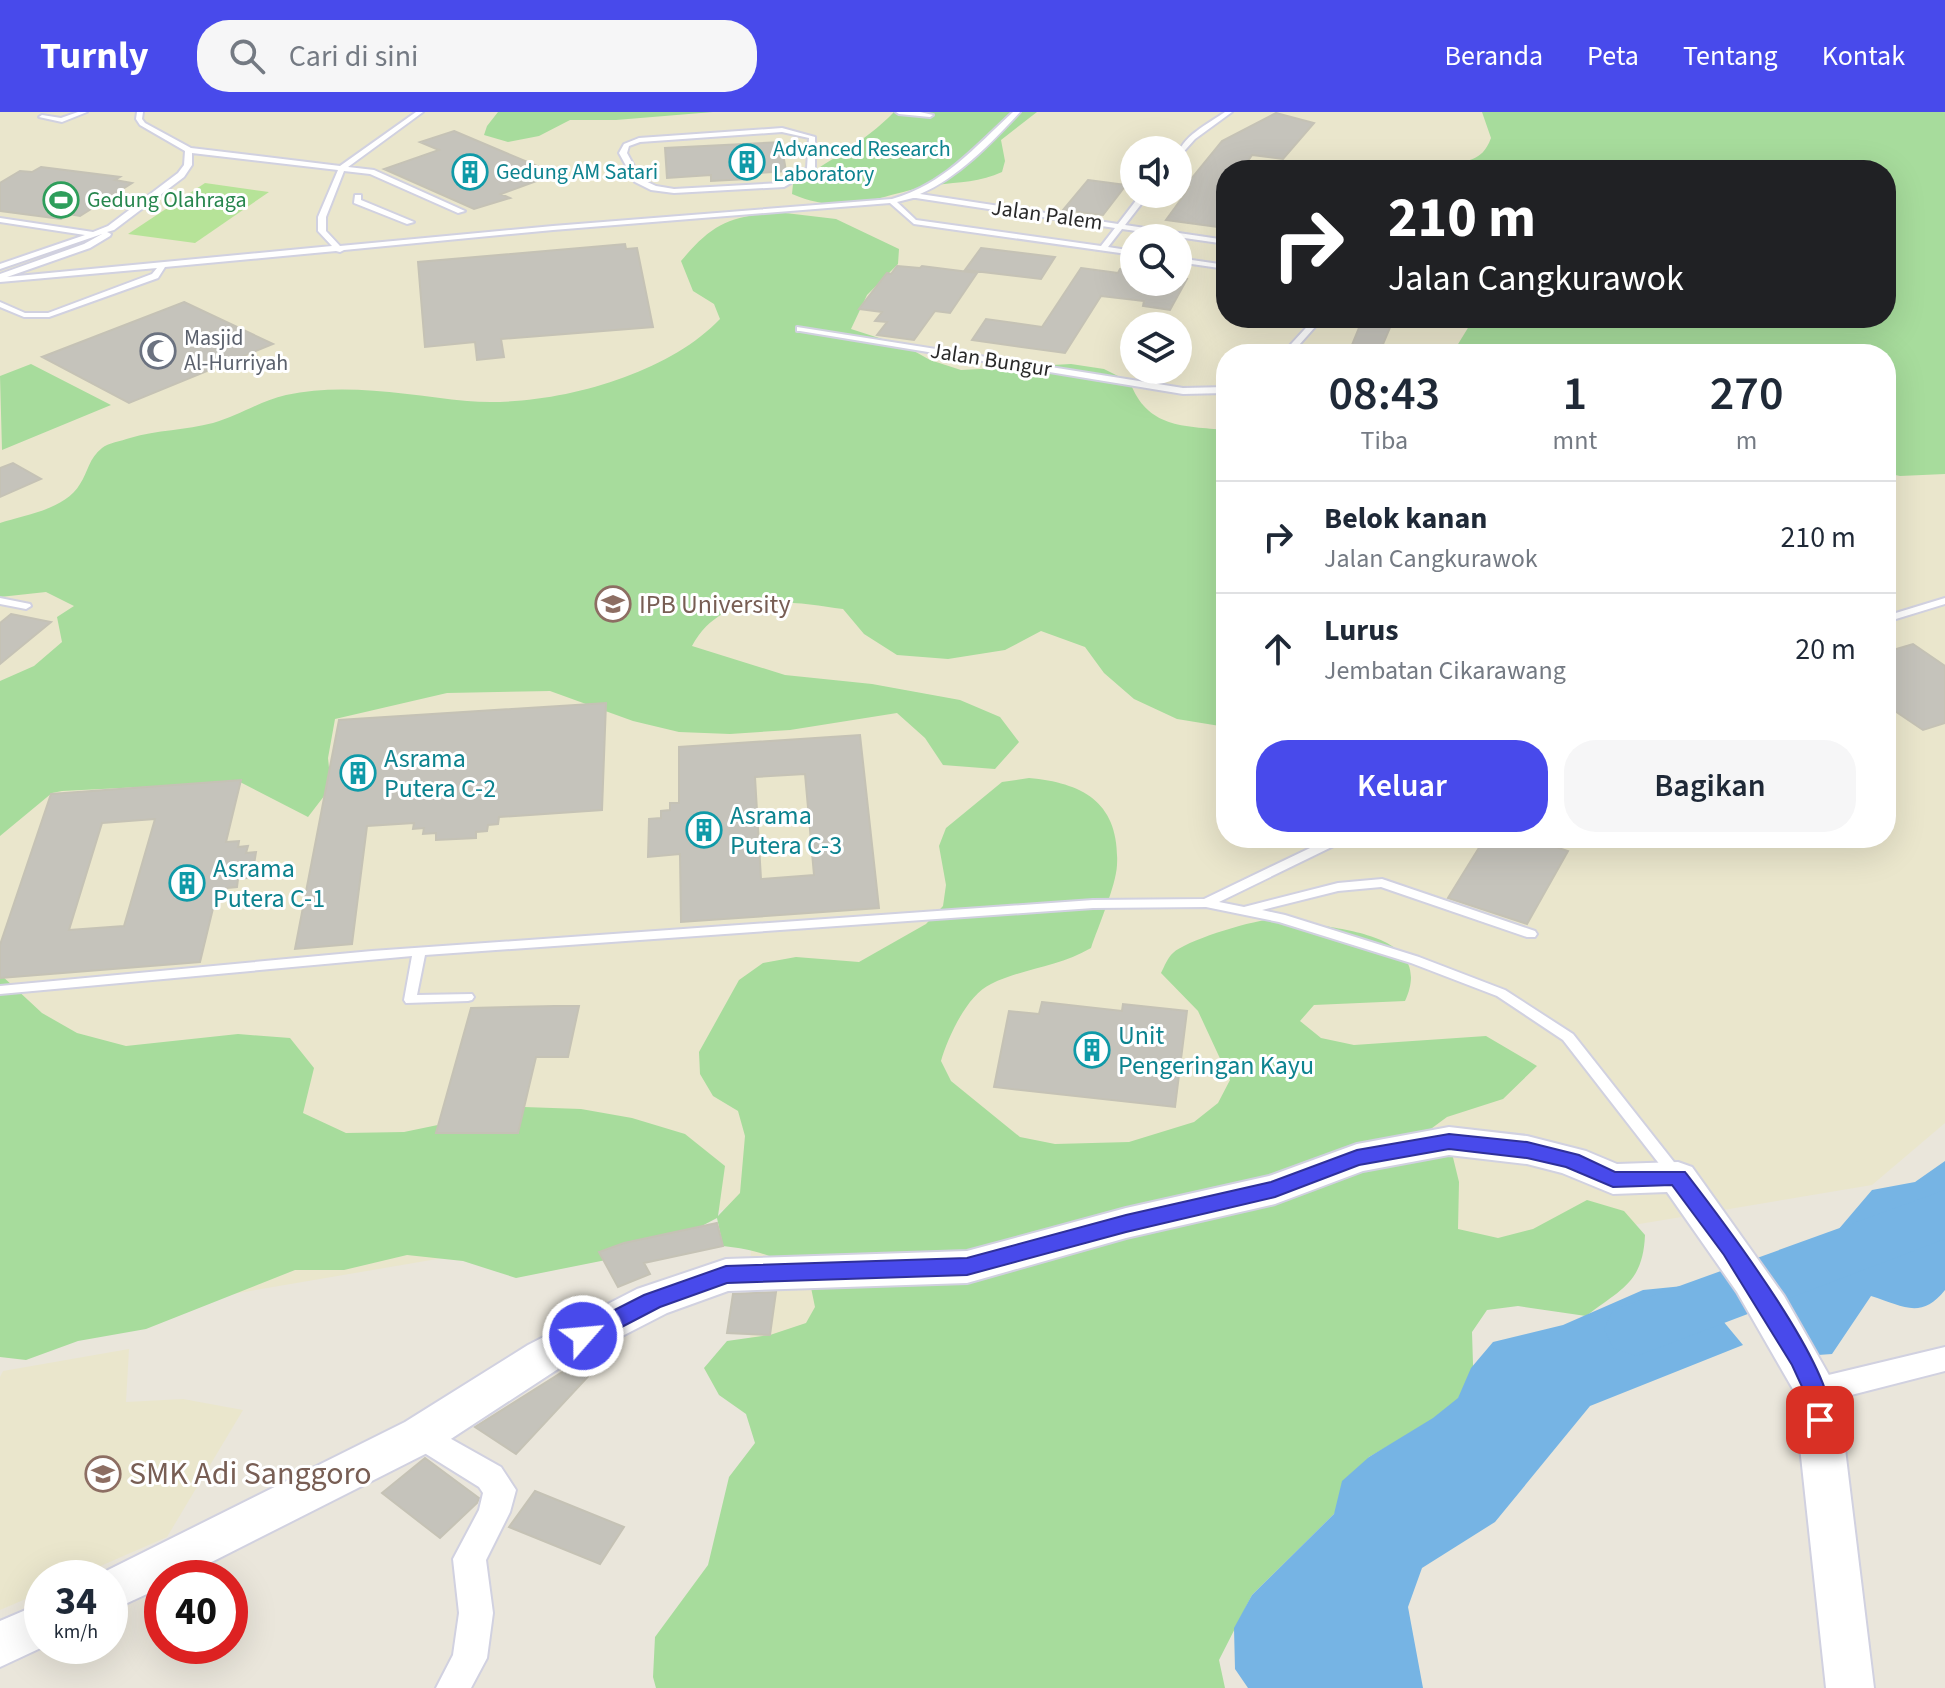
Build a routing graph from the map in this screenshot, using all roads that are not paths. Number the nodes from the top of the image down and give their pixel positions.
1 (50, 112) edge
2 (84, 112) edge
3 (140, 112) edge
4 (420, 112) edge
5 (899, 112) edge
6 (1017, 112) edge
7 (1229, 112) edge
8 (930, 115) dead end
9 (42, 117) junction
10 (36, 126) dead end
11 (1192, 139) edge
12 (189, 150) junction
13 (342, 168) junction
14 (746, 187) junction
15 (709, 189) junction
16 (916, 196) junction
17 (358, 197) dead end
18 (892, 201) junction
19 (1133, 208) edge
20 (461, 211) dead end
21 (751, 212) junction
22 (711, 215) junction
23 (0, 220) edge
24 (410, 222) dead end
25 (1118, 225) junction
26 (100, 236) junction
27 (1216, 240) edge
28 (1103, 248) junction
29 (340, 250) junction
30 (1120, 251) edge
31 (53, 258) junction
32 (1192, 262) edge
33 (1216, 266) edge
34 (0, 267) edge
35 (161, 267) junction
36 (67, 276) junction
37 (0, 278) edge
38 (0, 304) edge
39 (1310, 328) edge
40 (800, 329) dead end
41 (1295, 344) edge
42 (1216, 390) edge
43 (0, 601) edge
44 (1945, 601) edge
45 (26, 606) dead end
46 (1896, 616) edge
47 (1319, 848) edge
48 (1206, 903) junction
49 (1244, 910) junction
50 (1531, 934) dead end
51 (419, 952) junction
52 (0, 990) edge
53 (468, 997) dead end
54 (1678, 1177) junction
55 (1945, 1359) edge
56 (1808, 1375) junction
57 (421, 1435) junction
58 (128, 1581) edge
59 (24, 1633) edge
60 (0, 1645) edge
61 (453, 1688) edge
62 (1850, 1688) edge

1 - 9 lane
2 - 9 lane
3 - 12 lane
4 - 13 lane
5 - 8 lane
6 - 16 lane
7 - 11 lane
9 - 10 lane
12 - 13 lane
12 - 26 lane
13 - 20 lane
13 - 29 lane
14 - 15 lane
14 - 15 lane
14 - 21 lane
15 - 22 lane
16 - 18 lane
16 - 25 lane, Jalan Palem
17 - 24 lane
18 - 21 lane
18 - 28 lane, Jalan Palem
19 - 25 lane
21 - 22 lane
22 - 29 lane
23 - 26 lane
25 - 27 lane, Jalan Palem
25 - 28 lane
26 - 31 lane
26 - 34 lane
28 - 30 lane, Jalan Palem
29 - 35 lane
31 - 36 lane
31 - 37 lane
32 - 33 lane
35 - 36 lane
35 - 38 lane
36 - 37 lane
39 - 41 lane
40 - 42 lane, Jalan Bungur
43 - 45 lane
44 - 46 lane
47 - 48 lane
48 - 49 lane
48 - 51 lane
49 - 50 lane
49 - 54 lane
51 - 52 lane
51 - 53 lane
54 - 56 street
54 - 57 street
55 - 56 street
56 - 62 street
57 - 58 street
57 - 61 street
59 - 60 street

